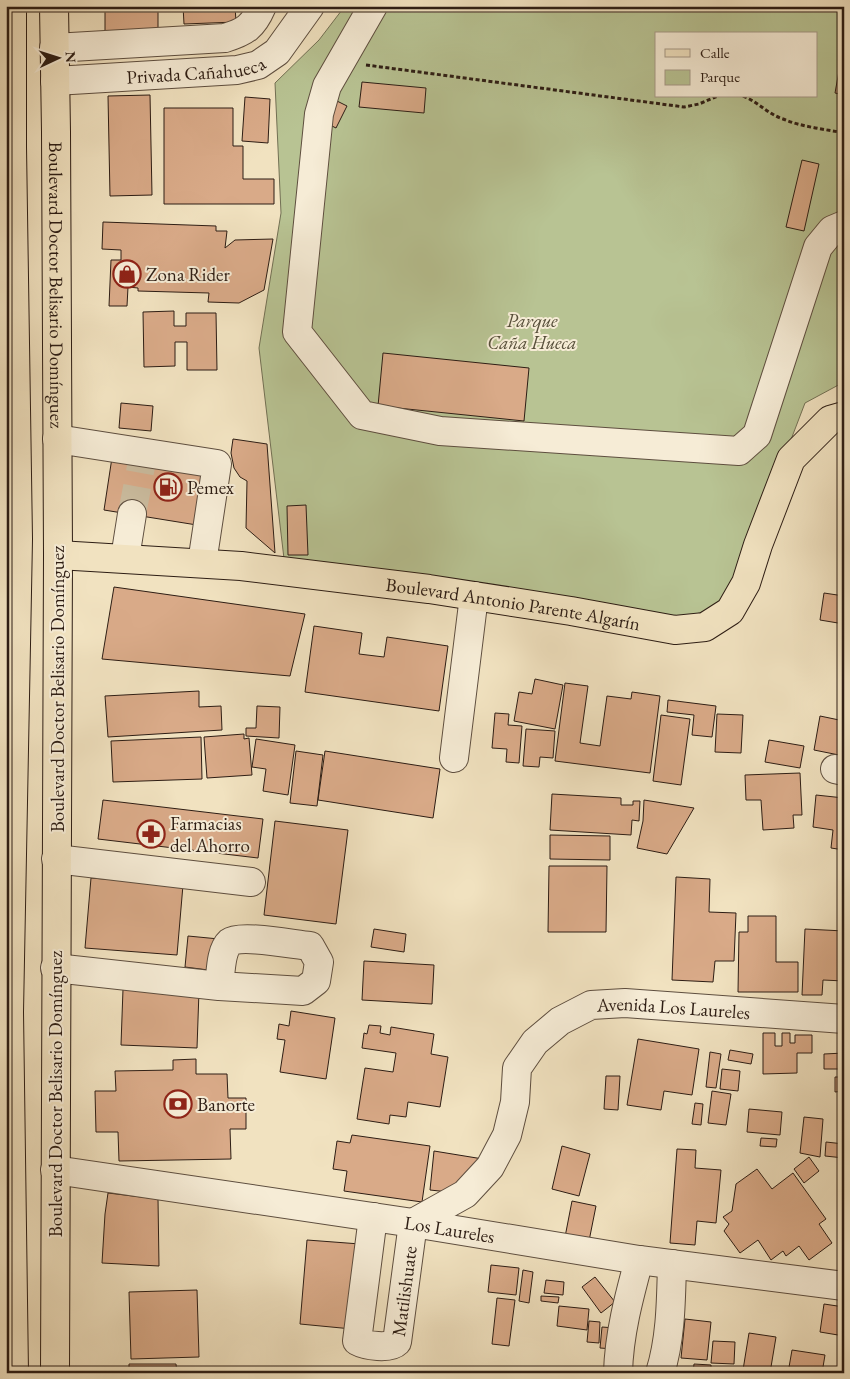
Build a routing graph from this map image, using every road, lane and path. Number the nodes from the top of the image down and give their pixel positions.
1 (12, 6) edge
2 (54, 6) edge
3 (262, 6) edge
4 (310, 6) edge
5 (373, 6) edge
6 (244, 32) junction
7 (9, 45) edge
8 (54, 48) junction
9 (341, 62) junction
10 (258, 64) junction
11 (55, 81) junction
12 (713, 98) edge
13 (748, 98) edge
14 (844, 133) edge
15 (9, 148) edge
16 (844, 226) edge
17 (10, 240) edge
18 (844, 416) edge
19 (57, 439) junction
20 (132, 514) tunnel mouth
21 (12, 538) edge
22 (58, 554) junction
23 (125, 558) junction
24 (202, 564) junction
25 (474, 596) junction
26 (11, 614) edge
27 (11, 667) edge
28 (10, 737) edge
29 (454, 758) dead end
30 (56, 859) junction
31 (251, 882) dead end
32 (55, 968) junction
33 (219, 986) dead end
34 (7, 1012) edge
35 (844, 1019) edge
36 (8, 1112) edge
37 (56, 1170) junction
38 (373, 1217) junction
39 (413, 1223) junction
40 (639, 1260) junction
41 (672, 1264) junction
42 (844, 1286) edge
43 (14, 1373) edge
44 (55, 1373) edge
45 (618, 1373) edge
46 (660, 1373) edge

1 - 7 main road
2 - 8 main road, Boulevard Doctor Belisario Domínguez
3 - 6 street, Privada Cañahueca
4 - 10 street, Privada Cañahueca
5 - 9 street
6 - 8 street, Privada Cañahueca
6 - 10 street
7 - 15 main road
8 - 11 main road, Boulevard Doctor Belisario Domínguez
9 - 12 path
9 - 16 street
10 - 11 street, Privada Cañahueca
11 - 19 main road, Boulevard Doctor Belisario Domínguez
13 - 14 path
15 - 17 main road
17 - 21 main road
18 - 25 main road, Boulevard Antonio Parente Algarín
19 - 22 main road, Boulevard Doctor Belisario Domínguez
19 - 24 street
20 - 23 street
21 - 26 main road
22 - 23 main road, Boulevard Antonio Parente Algarín
22 - 30 main road, Boulevard Doctor Belisario Domínguez
23 - 24 main road, Boulevard Antonio Parente Algarín
24 - 25 main road, Boulevard Antonio Parente Algarín
25 - 29 street
26 - 27 main road
27 - 28 main road
28 - 34 main road
30 - 31 street
30 - 32 main road, Boulevard Doctor Belisario Domínguez
32 - 33 street
32 - 37 main road, Boulevard Doctor Belisario Domínguez
34 - 36 main road
35 - 39 street, Avenida Los Laureles
36 - 43 main road
37 - 38 street, Los Laureles
37 - 44 main road, Boulevard Doctor Belisario Domínguez
38 - 39 street, Los Laureles
38 - 39 street, Matilishuate
39 - 40 street, Los Laureles
40 - 41 street, Los Laureles
40 - 45 street
41 - 42 street, Los Laureles
41 - 46 street

